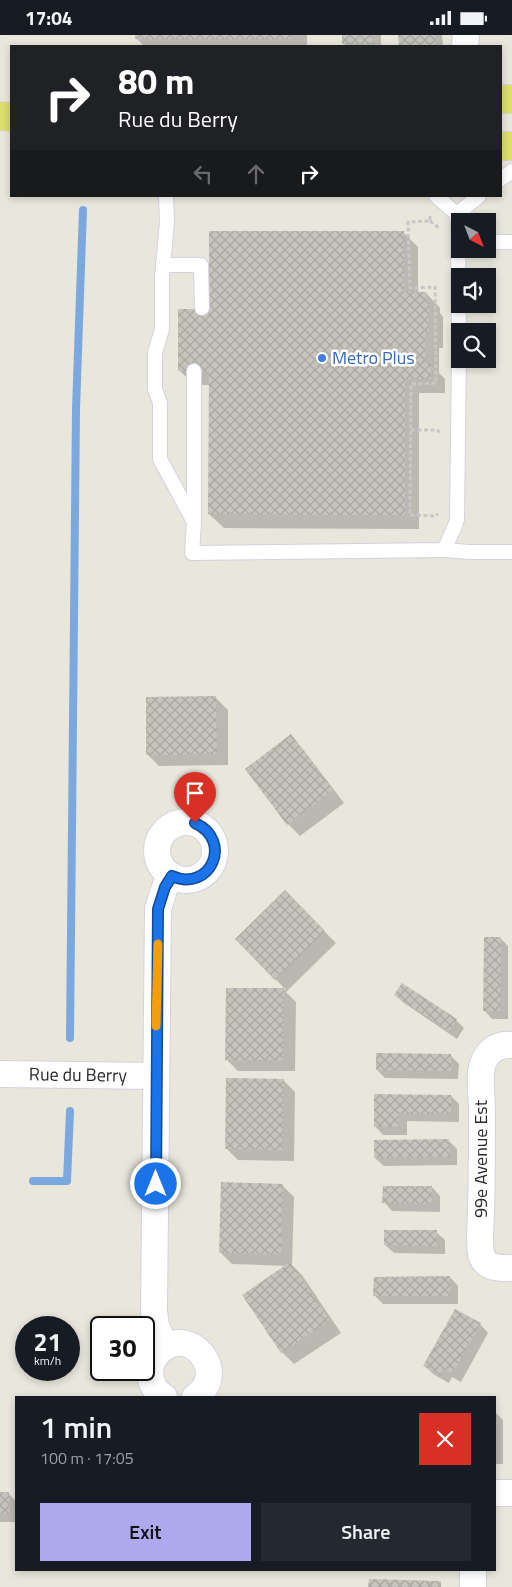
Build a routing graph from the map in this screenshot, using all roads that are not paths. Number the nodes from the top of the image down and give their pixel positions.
1 (166, 197) edge
2 (437, 197) edge
3 (478, 197) edge
4 (456, 213) edge
5 (458, 213) edge
6 (496, 242) edge
7 (512, 242) edge
8 (459, 258) edge
9 (163, 265) junction
10 (202, 309) dead end
11 (194, 371) dead end
12 (194, 522) junction
13 (444, 550) junction
14 (512, 551) edge
15 (172, 876) dead end
16 (512, 1045) edge
17 (0, 1074) edge
18 (156, 1076) junction
19 (512, 1268) edge
20 (165, 1347) junction
21 (163, 1396) edge
22 (196, 1396) edge
23 (496, 1493) edge
24 (512, 1493) edge
25 (473, 1571) edge
26 (473, 1587) edge

1 - 9 lane
2 - 4 lane
3 - 5 lane
6 - 7 lane
8 - 13 lane
9 - 10 lane
9 - 12 lane
11 - 12 lane
12 - 13 lane
13 - 14 lane
15 - 18 street
16 - 19 street, 99e Avenue Est
17 - 18 street, Rue du Berry
18 - 20 street
20 - 21 street
20 - 22 street
23 - 24 street
25 - 26 street

